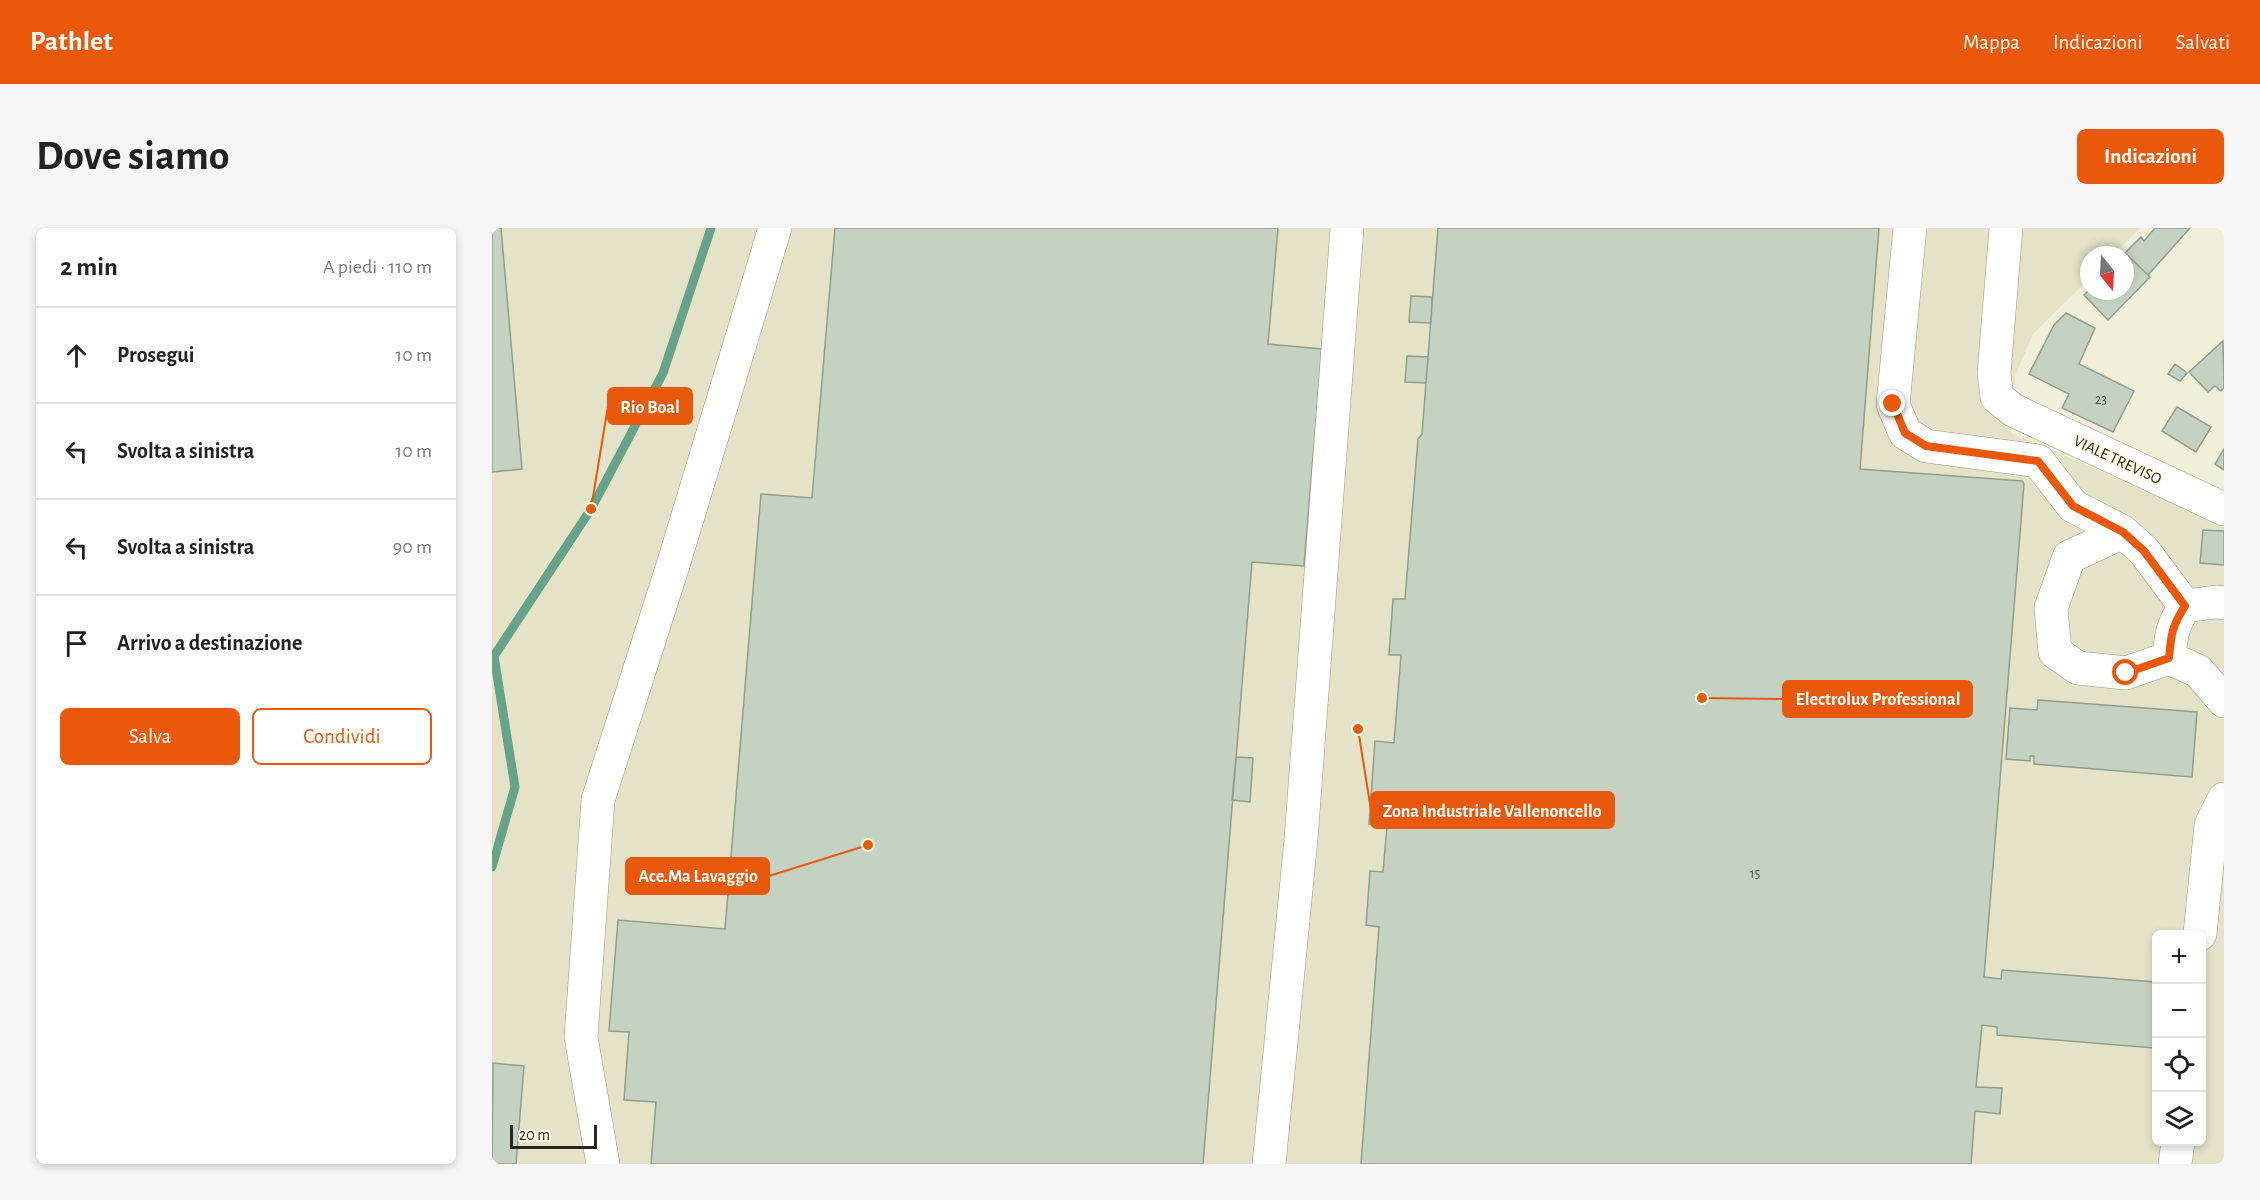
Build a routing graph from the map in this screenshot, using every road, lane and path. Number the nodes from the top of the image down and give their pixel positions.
1 (775, 228) edge
2 (1347, 228) edge
3 (1910, 228) edge
4 (2006, 228) edge
5 (2224, 509) edge
6 (2123, 532) junction
7 (2224, 603) edge
8 (2185, 606) junction
9 (2169, 658) junction
10 (2224, 701) edge
11 (2224, 800) edge
12 (2200, 930) edge
13 (2177, 1146) edge
14 (603, 1164) edge
15 (1269, 1164) edge
16 (2175, 1164) edge

1 - 14 street
2 - 15 street
3 - 6 street
4 - 5 street, VIALE TREVISO
6 - 8 street
6 - 9 street
7 - 8 street
8 - 9 street
9 - 10 street
11 - 12 street
13 - 16 street

